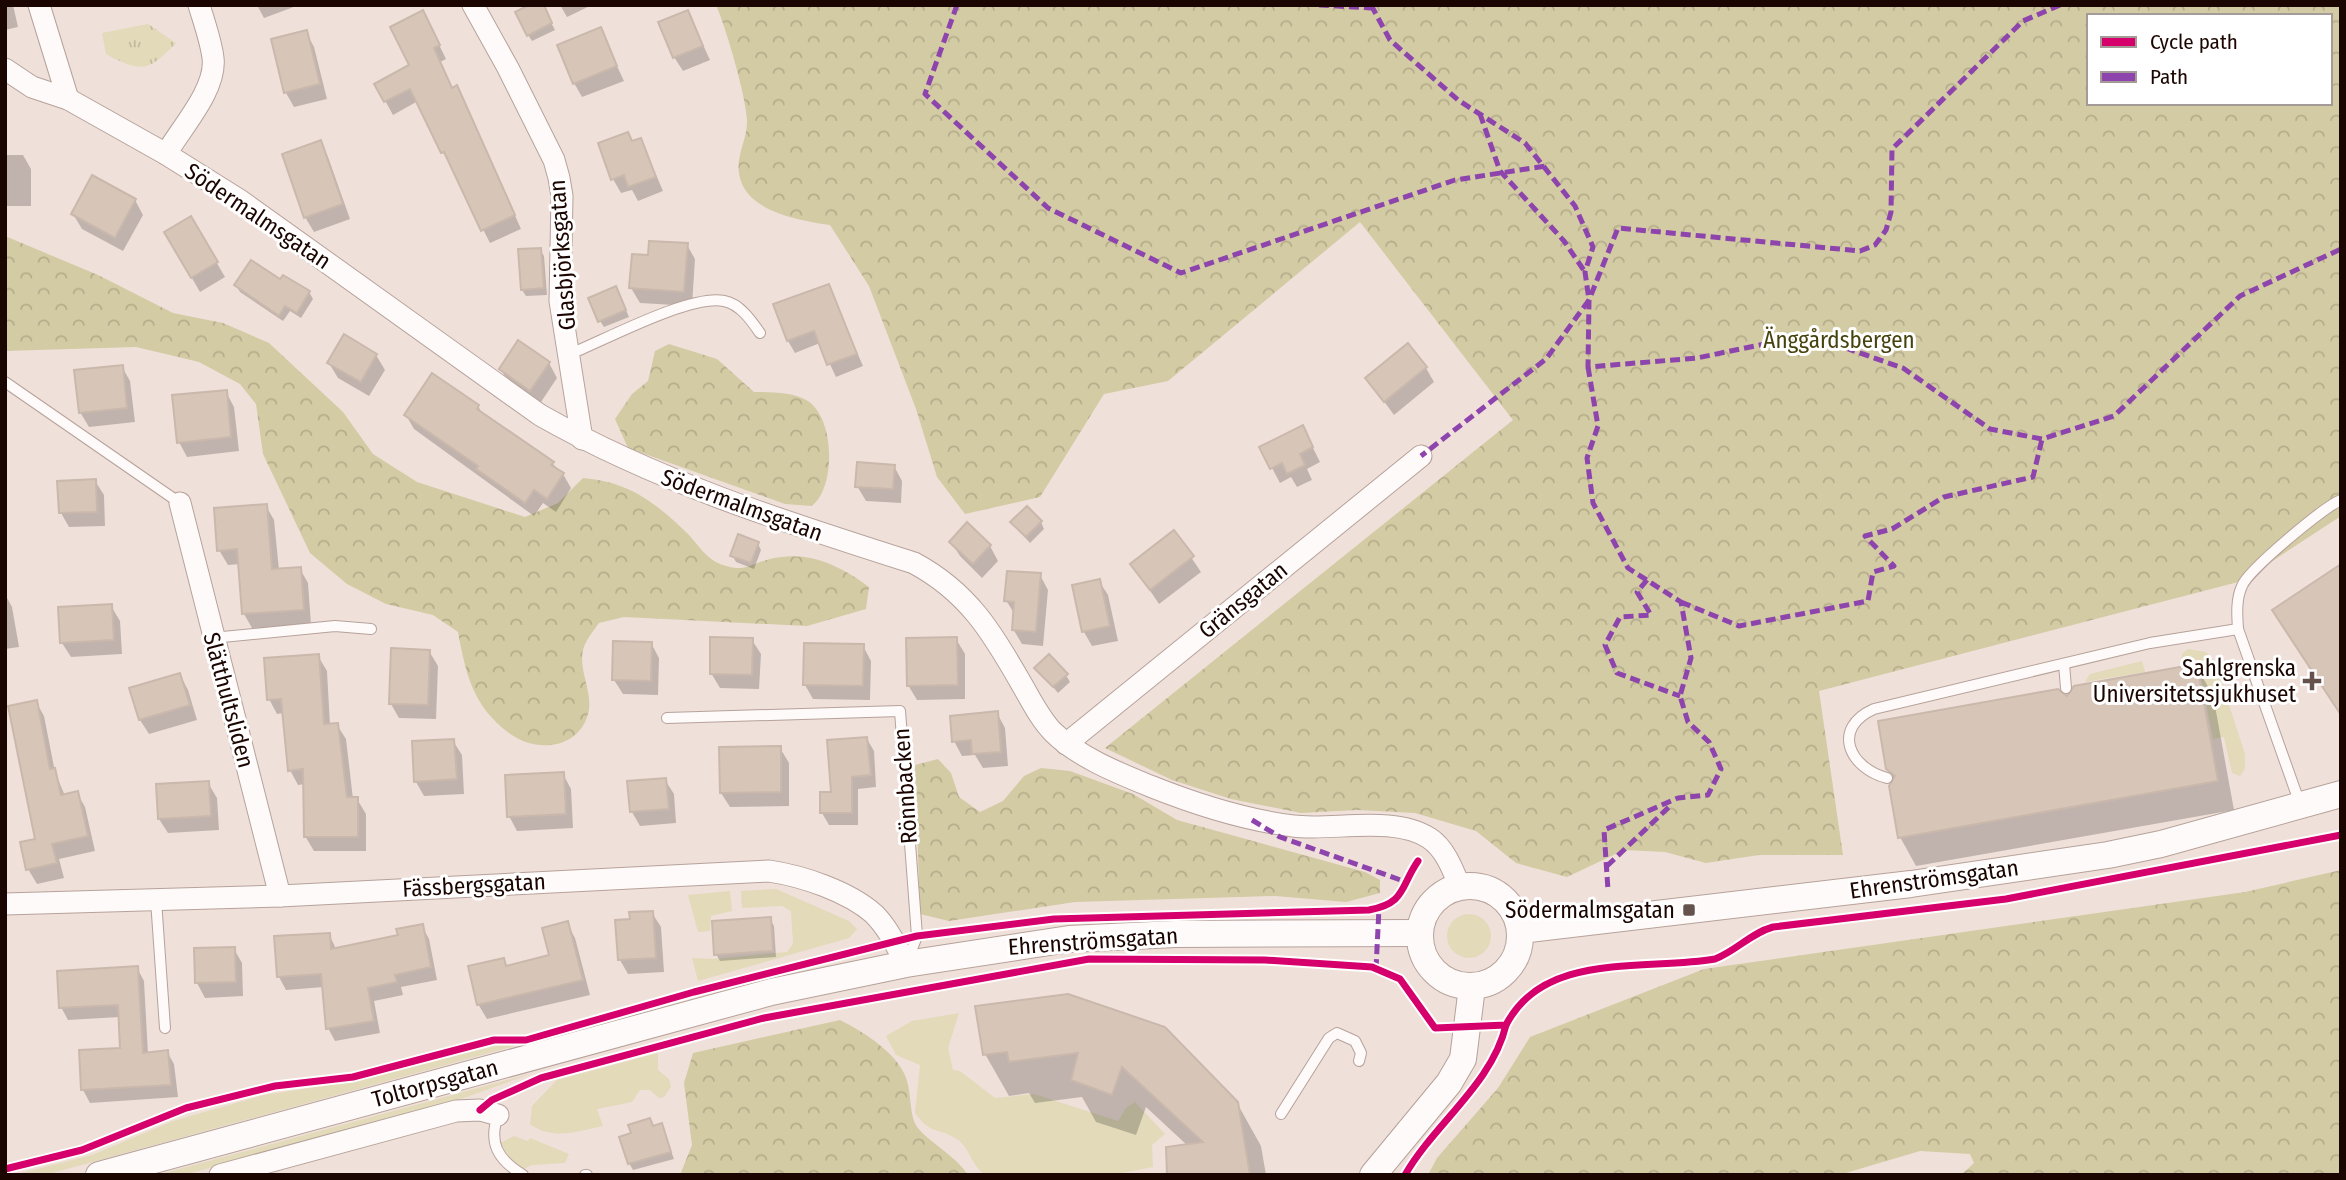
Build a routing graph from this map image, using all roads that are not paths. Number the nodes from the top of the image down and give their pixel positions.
1 (39, 5) edge
2 (199, 5) edge
3 (473, 5) edge
4 (5, 69) edge
5 (68, 99) junction
6 (166, 154) junction
7 (760, 333) dead end
8 (570, 354) junction
9 (5, 382) edge
10 (582, 439) junction
11 (1421, 456) dead end
12 (2341, 500) edge
13 (180, 503) joint
14 (371, 629) dead end
15 (2238, 629) junction
16 (212, 638) junction
17 (2064, 664) junction
18 (2066, 688) dead end
19 (667, 718) dead end
20 (1066, 744) junction
21 (1887, 778) dead end
22 (2341, 794) edge
23 (2301, 806) junction
24 (1460, 887) junction
25 (280, 896) junction
26 (156, 900) junction
27 (5, 904) edge
28 (1521, 930) junction
29 (1420, 933) junction
30 (906, 964) junction
31 (1472, 987) junction
32 (771, 992) joint
33 (165, 1028) dead end
34 (1359, 1061) dead end
35 (1281, 1114) dead end
36 (498, 1115) joint
37 (99, 1175) edge
38 (220, 1175) edge
39 (523, 1175) edge
40 (1373, 1175) edge

1 - 5 street
2 - 6 street
3 - 8 street, Glasbjörksgatan
4 - 5 street, Södermalmsgatan
5 - 6 street, Södermalmsgatan
6 - 10 street, Södermalmsgatan
7 - 8 lane
8 - 10 street, Glasbjörksgatan
9 - 13 lane
10 - 20 street, Södermalmsgatan
11 - 20 street, Gränsgatan
12 - 15 lane
13 - 16 street, Slätthultsliden
14 - 16 lane
15 - 17 lane
15 - 23 lane
16 - 25 street, Slätthultsliden
17 - 18 lane
17 - 21 lane
19 - 30 lane, Rönnbacken
20 - 24 street, Södermalmsgatan
22 - 23 street, Ehrenströmsgatan
23 - 28 street, Ehrenströmsgatan
24 - 28 street
24 - 29 street
25 - 26 street, Fässbergsgatan
25 - 30 street, Fässbergsgatan
26 - 27 street, Fässbergsgatan
26 - 33 lane
28 - 31 street
29 - 30 street, Ehrenströmsgatan
29 - 31 street
30 - 32 street, Ehrenströmsgatan
31 - 40 street
32 - 37 street, Toltorpsgatan
34 - 35 lane
36 - 38 street, Toltorpsgatan
36 - 39 lane

